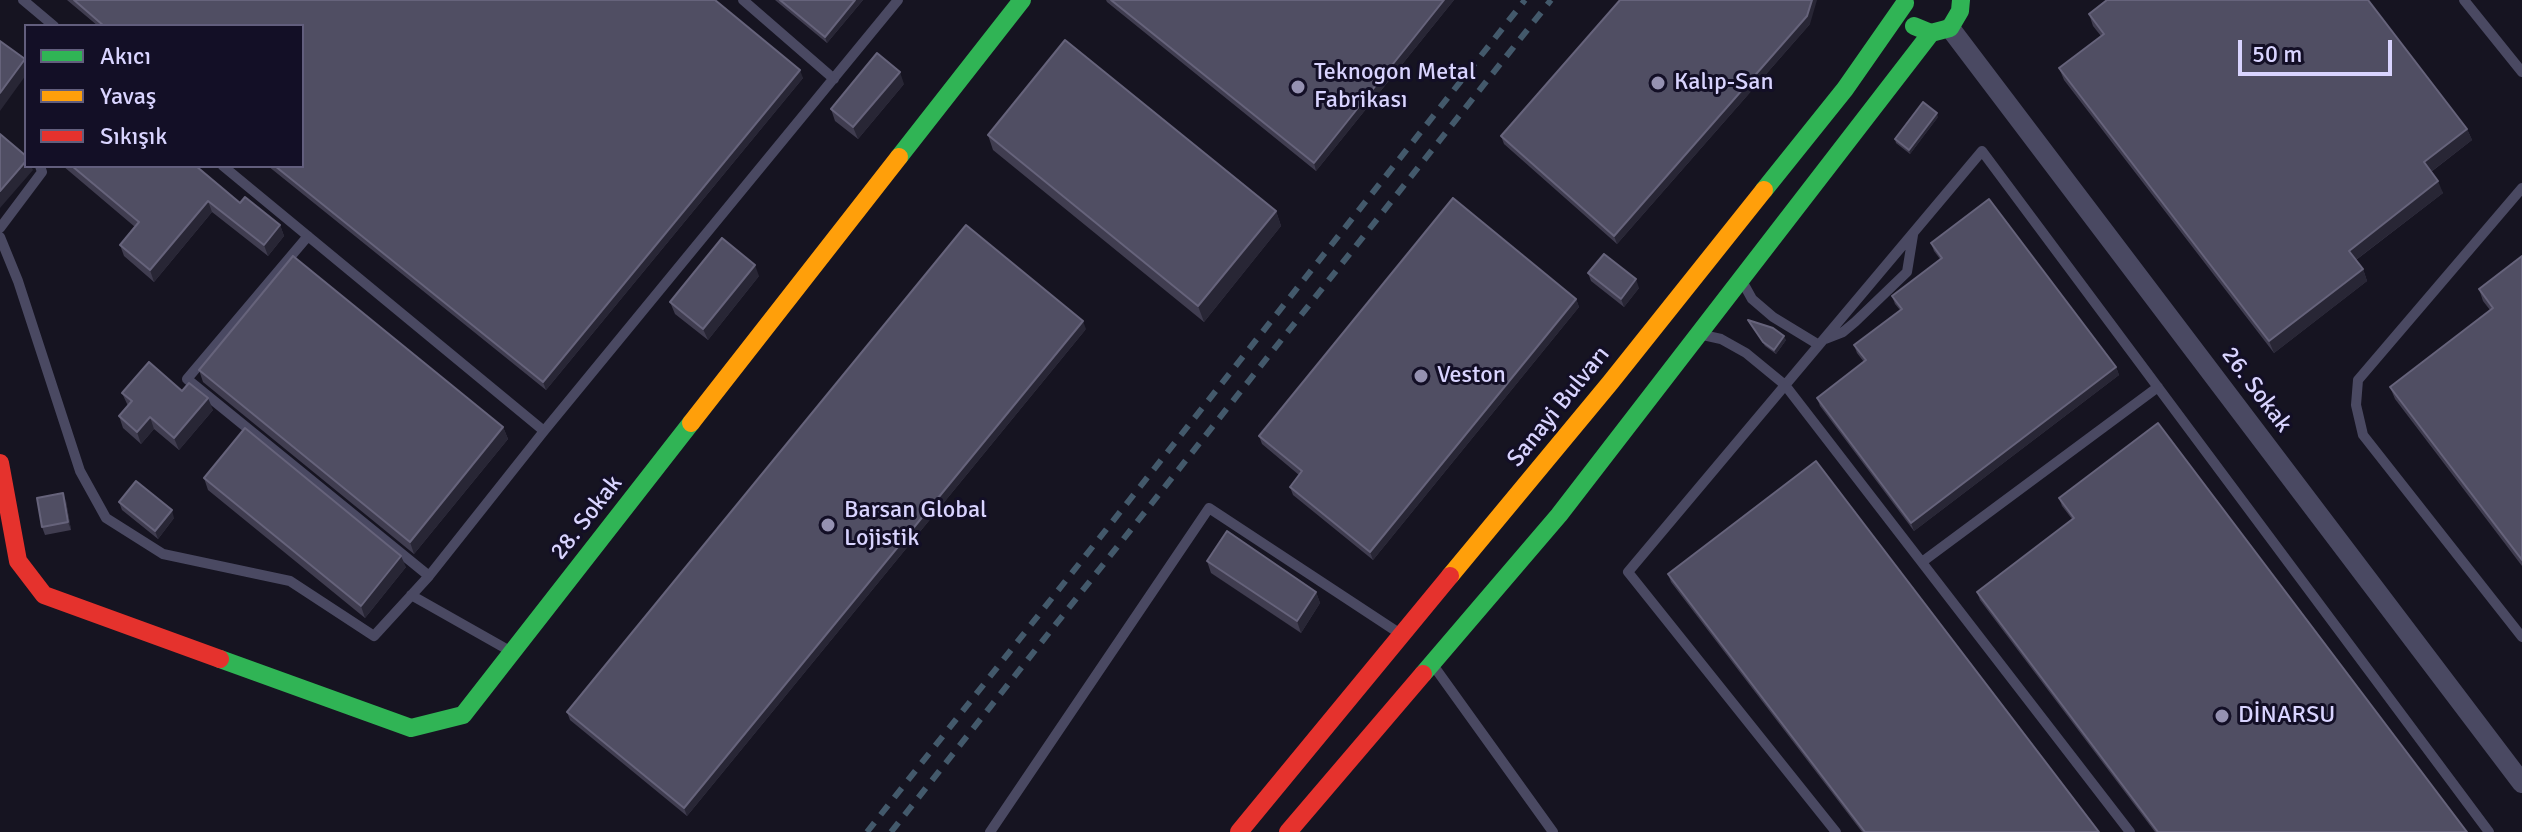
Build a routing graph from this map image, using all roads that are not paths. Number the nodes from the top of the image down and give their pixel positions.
1 (23, 0) edge
2 (743, 0) edge
3 (898, 0) edge
4 (1022, 0) edge
5 (2464, 0) edge
6 (1905, 2) edge
7 (1955, 14) edge
8 (52, 24) edge
9 (2522, 72) edge
10 (834, 79) junction
11 (41, 168) edge
12 (225, 168) edge
13 (2522, 188) edge
14 (0, 228) edge
15 (1914, 233) junction
16 (308, 236) junction
17 (0, 237) edge
18 (1741, 280) junction
19 (1699, 334) junction
20 (1821, 342) junction
21 (1785, 385) junction
22 (2158, 387) junction
23 (544, 431) junction
24 (0, 463) edge
25 (4, 506) edge
26 (1922, 562) junction
27 (429, 576) junction
28 (411, 595) junction
29 (1403, 636) junction
30 (2522, 637) edge
31 (512, 652) junction
32 (1432, 663) junction
33 (2522, 781) edge
34 (990, 832) edge
35 (1239, 832) edge
36 (1288, 832) edge
37 (1553, 832) edge
38 (1836, 832) edge
39 (2130, 832) edge
40 (2489, 832) edge

1 - 8 lane
2 - 10 lane
3 - 10 lane
4 - 31 main road, 28. Sokak
5 - 9 lane
6 - 7 main road
6 - 29 main road, Sanayi Bulvarı
7 - 18 main road
7 - 33 street, 26. Sokak
10 - 23 lane
11 - 14 lane
12 - 16 lane
13 - 30 lane
15 - 20 lane
15 - 20 lane
15 - 22 lane
16 - 23 lane
16 - 27 lane
17 - 28 lane
18 - 19 main road
18 - 20 lane
19 - 21 lane
19 - 32 main road
20 - 21 lane
21 - 26 lane
21 - 38 lane
22 - 26 lane
22 - 40 lane
23 - 27 lane
24 - 25 main road
25 - 31 main road, 28. Sokak
26 - 39 lane
27 - 28 lane
28 - 31 lane
29 - 34 lane
29 - 35 main road, Sanayi Bulvarı
32 - 36 main road
32 - 37 lane

